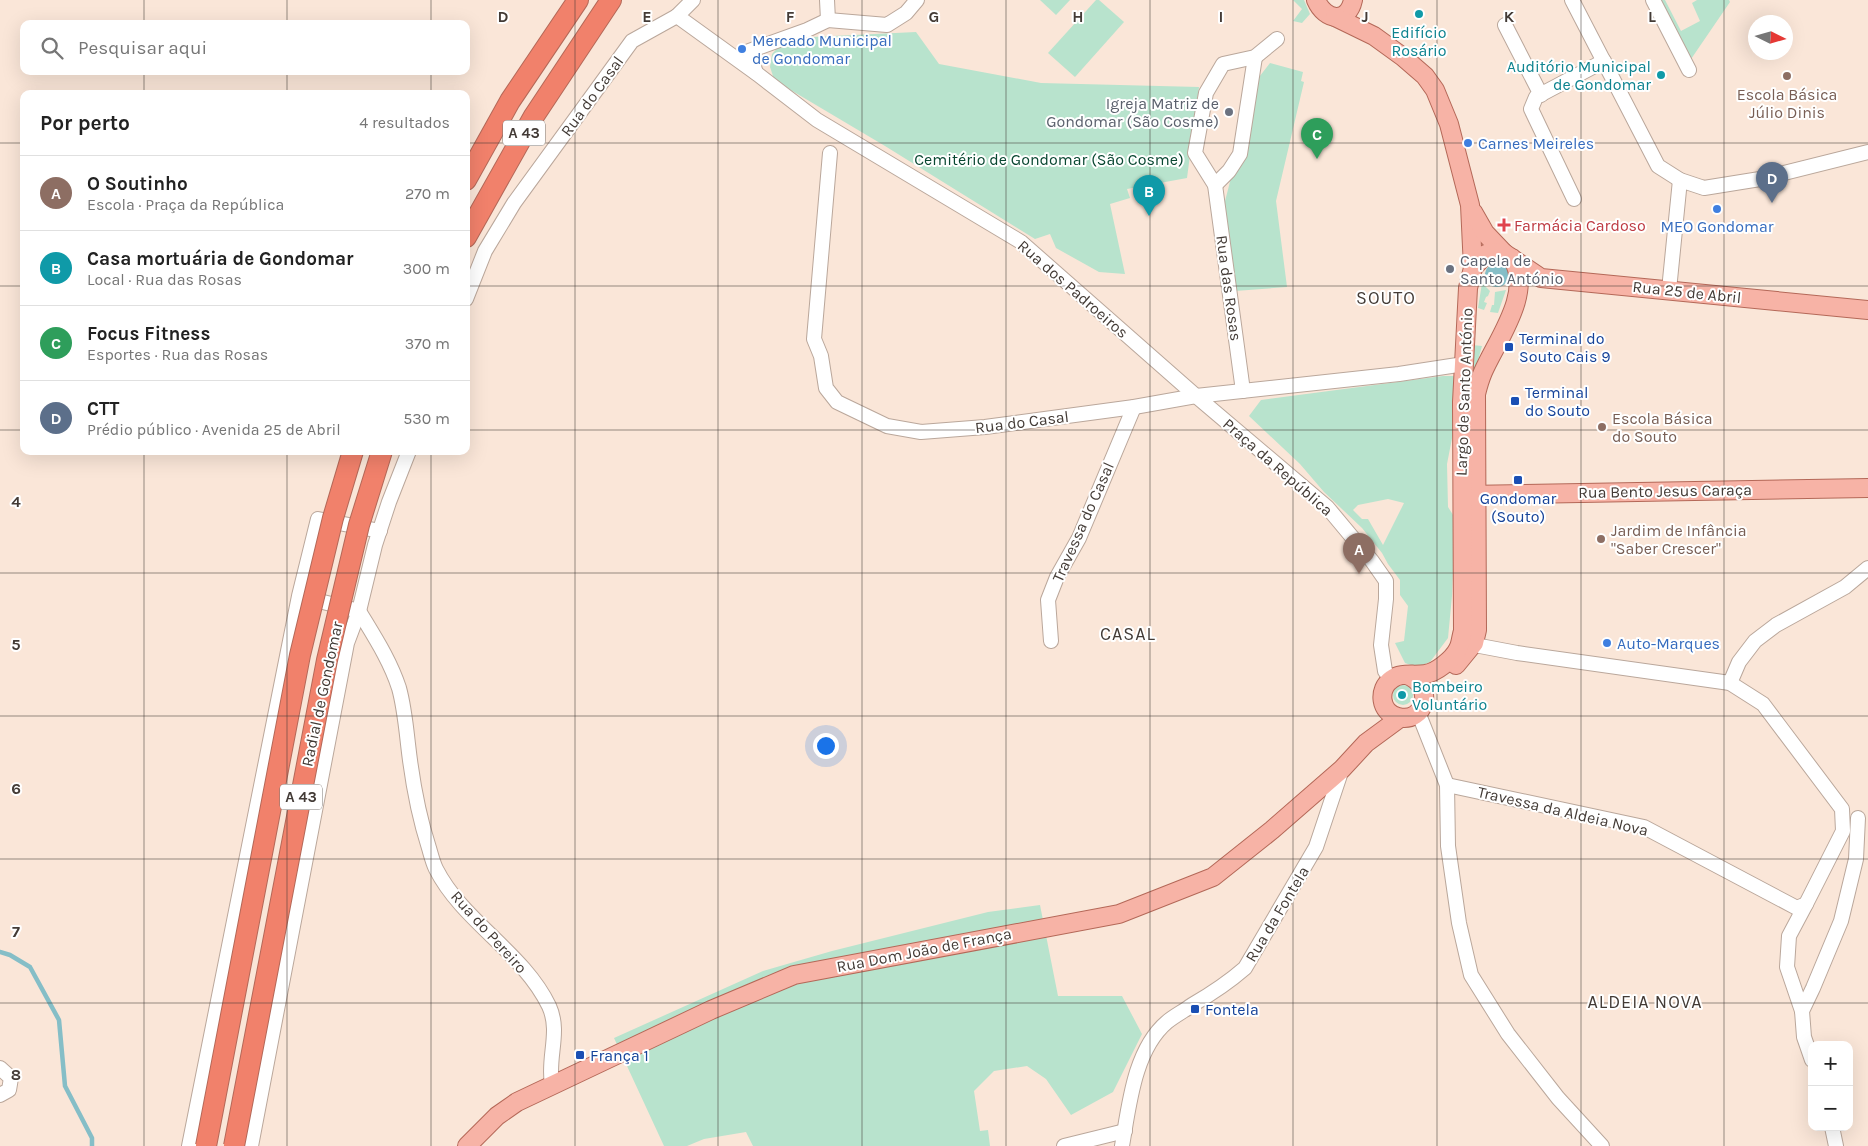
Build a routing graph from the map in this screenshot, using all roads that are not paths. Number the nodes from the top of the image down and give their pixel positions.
1 (578, 0) edge
2 (611, 0) edge
3 (693, 0) edge
4 (827, 0) edge
5 (917, 0) edge
6 (1353, 0) edge
7 (1572, 0) edge
8 (1653, 0) edge
9 (1317, 1) edge
10 (677, 16) junction
11 (1335, 17) junction
12 (828, 20) junction
13 (1505, 25) dead end
14 (1374, 36) junction
15 (1277, 38) dead end
16 (1255, 57) junction
17 (1604, 61) junction
18 (1689, 70) dead end
19 (756, 72) junction
20 (1541, 95) junction
21 (1868, 152) edge
22 (830, 153) dead end
23 (470, 173) edge
24 (1680, 180) junction
25 (1215, 186) junction
26 (1574, 199) dead end
27 (1470, 205) junction
28 (470, 230) edge
29 (1508, 256) junction
30 (1474, 268) junction
31 (470, 289) edge
32 (1669, 290) junction
33 (1868, 310) edge
34 (1464, 364) junction
35 (1242, 391) junction
36 (1196, 396) junction
37 (1134, 407) junction
38 (352, 455) edge
39 (381, 455) edge
40 (407, 455) edge
41 (1868, 488) edge
42 (1469, 495) junction
43 (380, 531) junction
44 (1868, 568) edge
45 (299, 596) junction
46 (359, 611) junction
47 (1468, 637) junction
48 (1051, 641) dead end
49 (1399, 677) junction
50 (1730, 683) junction
51 (1383, 704) junction
52 (1422, 704) junction
53 (1400, 718) junction
54 (1366, 743) junction
55 (1342, 769) junction
56 (1447, 785) junction
57 (1842, 809) junction
58 (1863, 819) edge
59 (1806, 904) junction
60 (1802, 1011) junction
61 (1808, 1048) edge
62 (0, 1068) edge
63 (552, 1084) junction
64 (0, 1095) edge
65 (1125, 1131) junction
66 (1588, 1131) junction
67 (1833, 1131) edge
68 (189, 1146) edge
69 (206, 1146) edge
70 (234, 1146) edge
71 (251, 1146) edge
72 (467, 1146) edge
73 (1064, 1146) edge
74 (1122, 1146) edge
75 (1590, 1146) edge
76 (1602, 1146) edge
77 (1836, 1146) edge

1 - 23 highway, A 43
2 - 28 highway, A 43
3 - 10 street, Rua do Casal
4 - 12 street
5 - 12 street
6 - 11 main road
6 - 14 main road
7 - 17 street
8 - 18 street
9 - 11 main road
10 - 19 street, Rua dos Padroeiros
10 - 31 street, Rua do Casal
11 - 14 main road
12 - 19 street
13 - 20 street
14 - 27 main road
15 - 16 street
16 - 25 street
16 - 25 street
17 - 20 street
17 - 24 street
19 - 36 street, Rua dos Padroeiros
20 - 26 street
21 - 24 street
22 - 37 street, Rua do Casal
24 - 32 street
25 - 35 street, Rua das Rosas
27 - 29 main road
27 - 30 main road, Largo de Santo António
29 - 30 main road
29 - 32 main road, Rua 25 de Abril
29 - 42 main road, Largo de Santo António
30 - 34 main road, Largo de Santo António
32 - 33 main road, Rua 25 de Abril
34 - 35 street, Rua do Casal
34 - 42 main road, Largo de Santo António
35 - 36 street, Rua do Casal
36 - 37 street, Rua do Casal
36 - 49 street, Praça da República
37 - 48 street, Travessa do Casal
38 - 69 highway, Radial de Gondomar / A 43, bridge
39 - 70 highway, Radial de Gondomar / A 43, bridge
40 - 43 street
41 - 42 main road, Rua Bento Jesus Caraça
42 - 47 main road, Largo de Santo António
43 - 45 street
43 - 46 street
44 - 50 street
45 - 46 street
45 - 68 street
46 - 63 street, Rua do Pereiro
46 - 71 street
47 - 49 main road, Largo de Santo António
47 - 50 street
47 - 52 main road
49 - 51 main road
49 - 52 main road
50 - 57 street
51 - 53 main road
51 - 54 main road, Rua Dom João de França
52 - 53 main road
52 - 56 street
53 - 54 main road, Rua Dom João de França
54 - 55 main road, Rua Dom João de França
55 - 63 main road, Rua Dom João de França
55 - 65 street, Rua da Fontela
56 - 59 street, Travessa da Aldeia Nova
56 - 66 street
57 - 58 street
57 - 59 street
58 - 60 street
59 - 60 street
60 - 61 street
62 - 64 street
63 - 72 main road, Rua Dom João de França
65 - 73 street
65 - 74 street, Rua da Fontela
66 - 75 street
66 - 76 street
67 - 77 street

